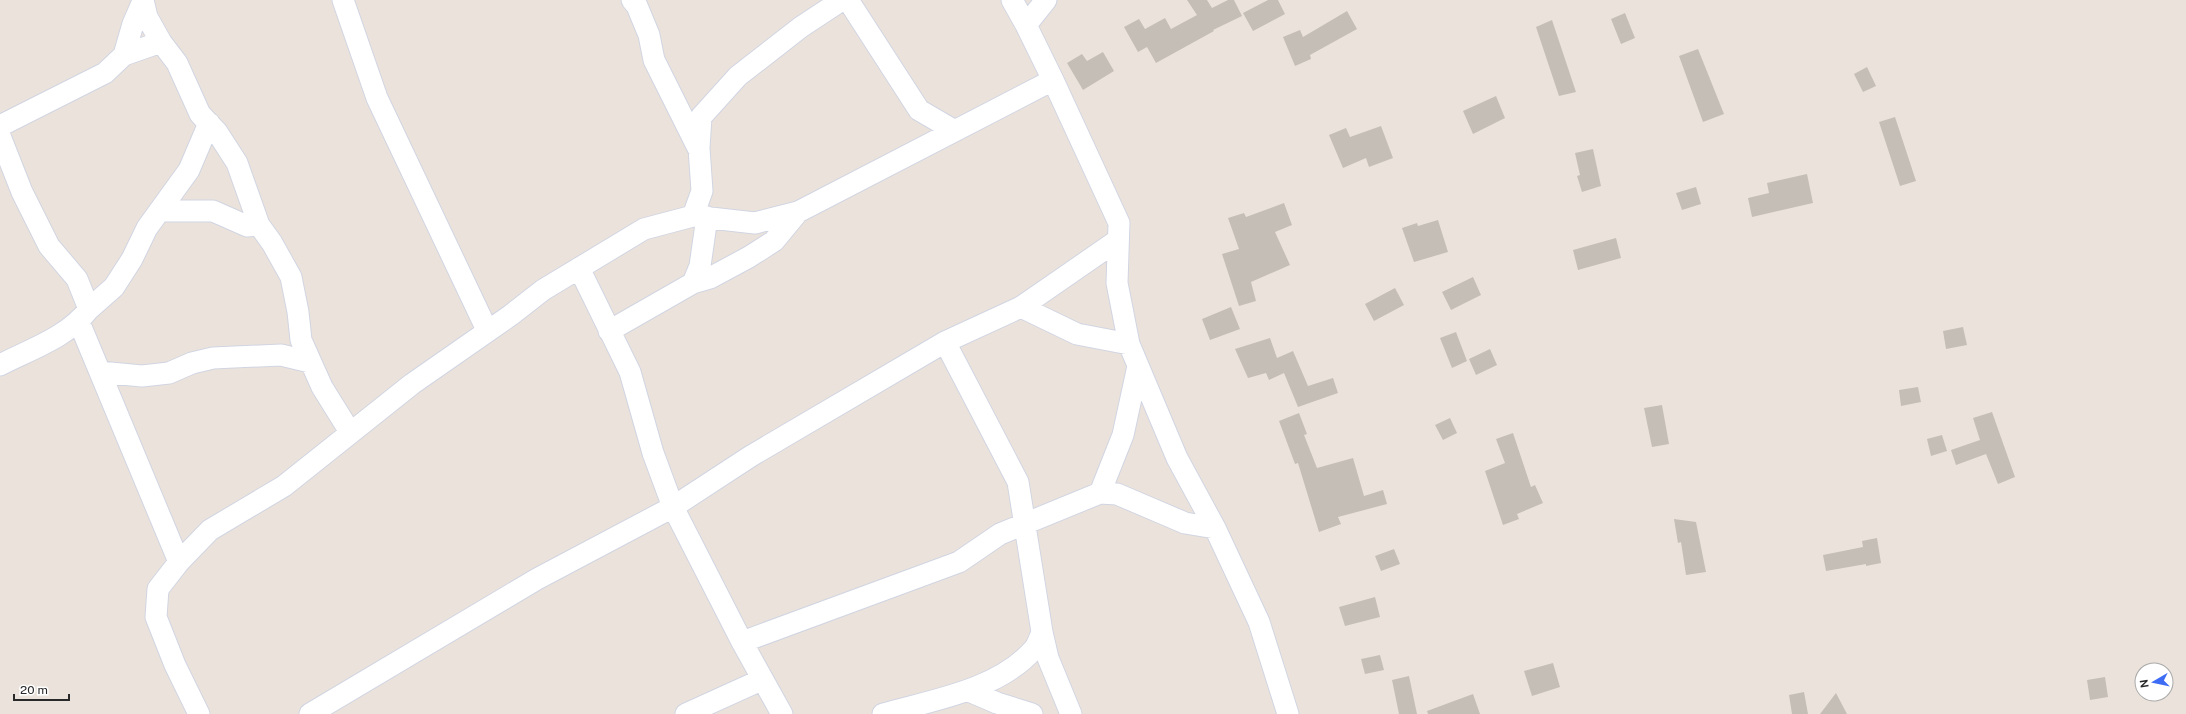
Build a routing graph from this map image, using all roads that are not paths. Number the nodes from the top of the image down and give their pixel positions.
1 (342, 0) edge
2 (632, 0) edge
3 (842, 0) edge
4 (848, 0) edge
5 (1012, 0) edge
6 (1046, 0) edge
7 (143, 1) edge
8 (1026, 24) junction
9 (161, 42) junction
10 (124, 55) junction
11 (1053, 80) junction
12 (919, 110) junction
13 (209, 123) junction
14 (0, 126) edge
15 (955, 131) junction
16 (0, 136) edge
17 (699, 148) junction
18 (923, 148) junction
19 (160, 211) junction
20 (798, 212) junction
21 (700, 217) junction
22 (259, 225) junction
23 (1118, 240) junction
24 (579, 268) junction
25 (693, 283) junction
26 (1021, 307) junction
27 (84, 316) junction
28 (487, 330) junction
29 (610, 331) junction
30 (945, 342) junction
31 (1129, 344) junction
32 (310, 362) junction
33 (0, 365) edge
34 (1138, 366) junction
35 (100, 372) junction
36 (350, 432) junction
37 (1100, 494) junction
38 (673, 506) junction
39 (1026, 524) junction
40 (1215, 528) junction
41 (179, 562) junction
42 (1042, 632) junction
43 (742, 642) junction
44 (761, 680) junction
45 (969, 691) junction
46 (199, 714) edge
47 (310, 714) edge
48 (686, 714) edge
49 (782, 714) edge
50 (883, 714) edge
51 (1032, 714) edge
52 (1071, 714) edge
53 (1288, 714) edge

1 - 28 street
2 - 17 street
3 - 17 street
4 - 12 street
5 - 8 street
6 - 8 street
7 - 9 street
7 - 10 street
8 - 11 street
9 - 10 street
9 - 13 street
10 - 14 street
11 - 15 street
11 - 23 street
12 - 15 street
12 - 18 street
13 - 19 street
13 - 22 street
15 - 18 street
16 - 27 street
17 - 21 street
18 - 20 street
19 - 22 street
19 - 27 street
20 - 21 street
20 - 25 street
21 - 24 street
21 - 25 street
22 - 32 street
23 - 26 street
23 - 31 street
24 - 28 street
24 - 29 street
25 - 29 street
26 - 30 street
26 - 31 street
27 - 33 street
27 - 35 street
28 - 36 street
29 - 38 street
30 - 38 street
30 - 39 street
31 - 34 street
32 - 35 street
32 - 36 street
34 - 37 street
34 - 40 street
35 - 41 street
36 - 41 street
37 - 39 street
37 - 40 street
38 - 43 street
38 - 47 street
39 - 42 street
39 - 43 street
40 - 53 street
41 - 46 street
42 - 45 street
42 - 52 street
43 - 44 street
44 - 48 street
44 - 49 street
45 - 50 street
45 - 51 street

